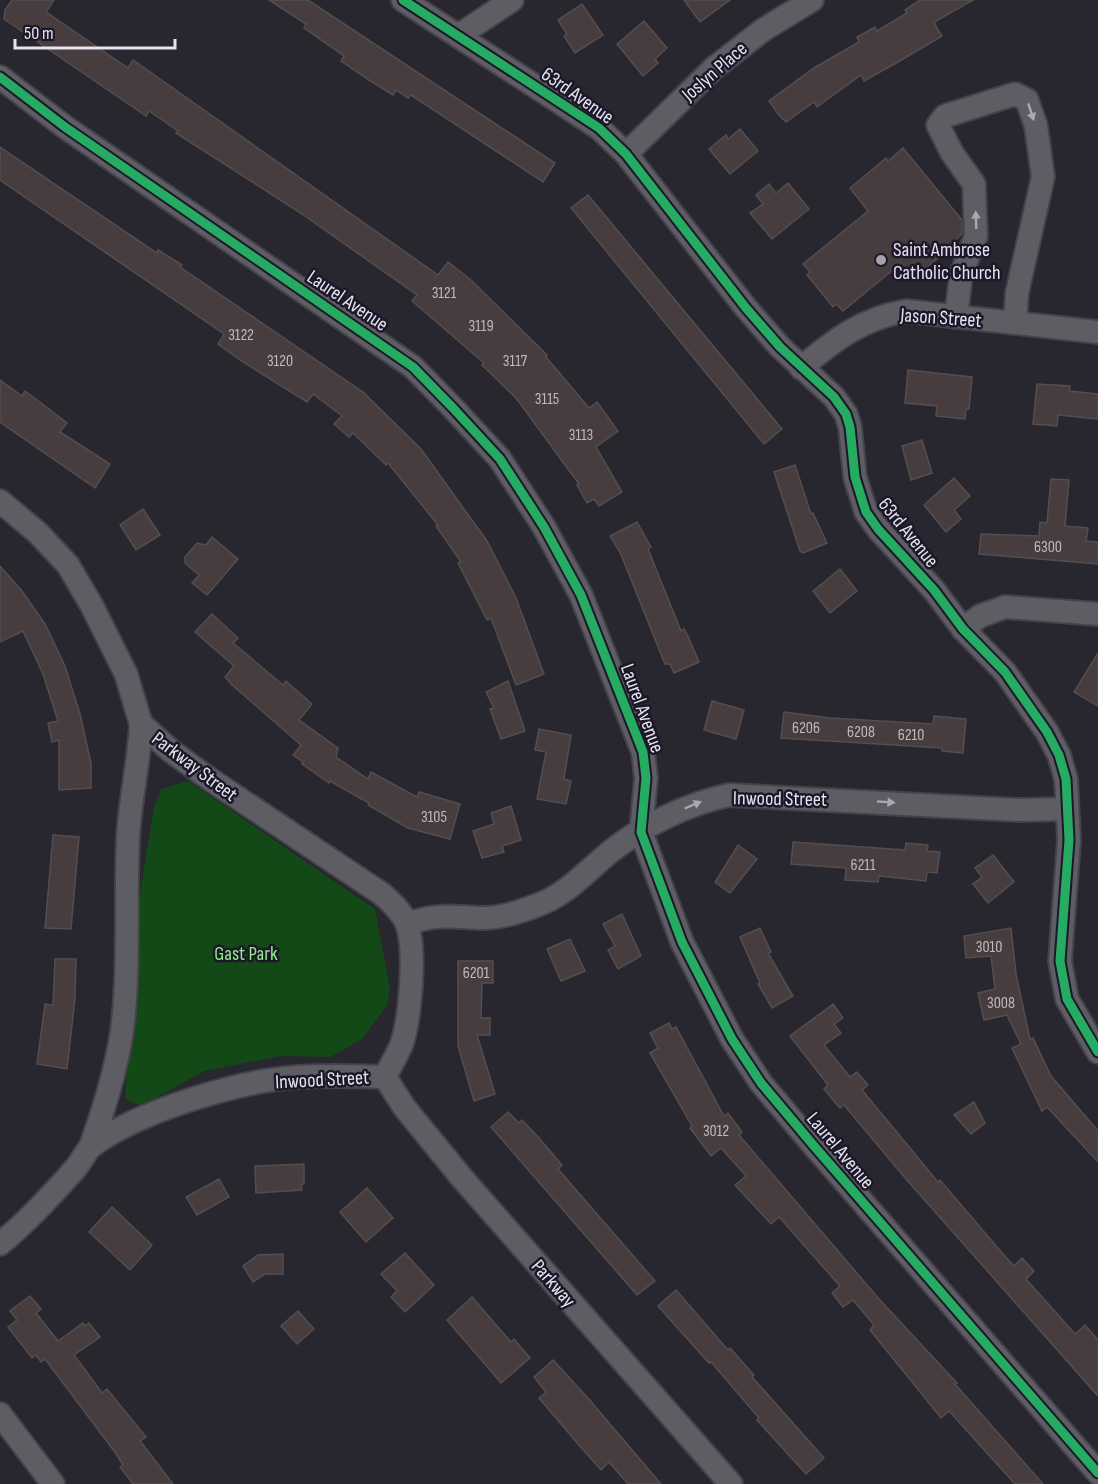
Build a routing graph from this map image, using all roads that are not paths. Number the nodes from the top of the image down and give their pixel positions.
1 (403, 0) edge
2 (512, 0) edge
3 (812, 0) edge
4 (458, 36) junction
5 (0, 77) edge
6 (626, 154) junction
7 (956, 317) junction
8 (1015, 323) junction
9 (1098, 332) edge
10 (801, 368) junction
11 (0, 501) edge
12 (1098, 614) edge
13 (963, 629) junction
14 (141, 724) junction
15 (1067, 809) junction
16 (641, 832) junction
17 (407, 924) junction
18 (1098, 1052) edge
19 (385, 1077) junction
20 (91, 1146) junction
21 (0, 1244) edge
22 (4, 1426) edge
23 (1098, 1473) edge
24 (53, 1484) edge
25 (731, 1484) edge

1 - 4 street, 63rd Avenue
2 - 4 street
3 - 6 street, Joslyn Place
4 - 6 street, 63rd Avenue
5 - 16 street, Laurel Avenue
6 - 10 street, 63rd Avenue
7 - 8 street, Jason Street
7 -> 8 street
7 - 10 street, Jason Street
8 - 9 street, Jason Street
10 - 13 street, 63rd Avenue
11 - 14 street, Parkway Street
12 - 13 street
13 - 15 street, 63rd Avenue
14 - 17 street, Parkway Street
14 - 20 street
16 -> 15 street, Inwood Street
15 - 18 street, 63rd Avenue
16 - 17 street, Inwood Street
16 - 23 street, Laurel Avenue
17 - 19 street, Inwood Street
19 - 20 street, Inwood Street
19 - 25 street, Parkway
20 - 21 street, Inwood Street
22 - 24 street

